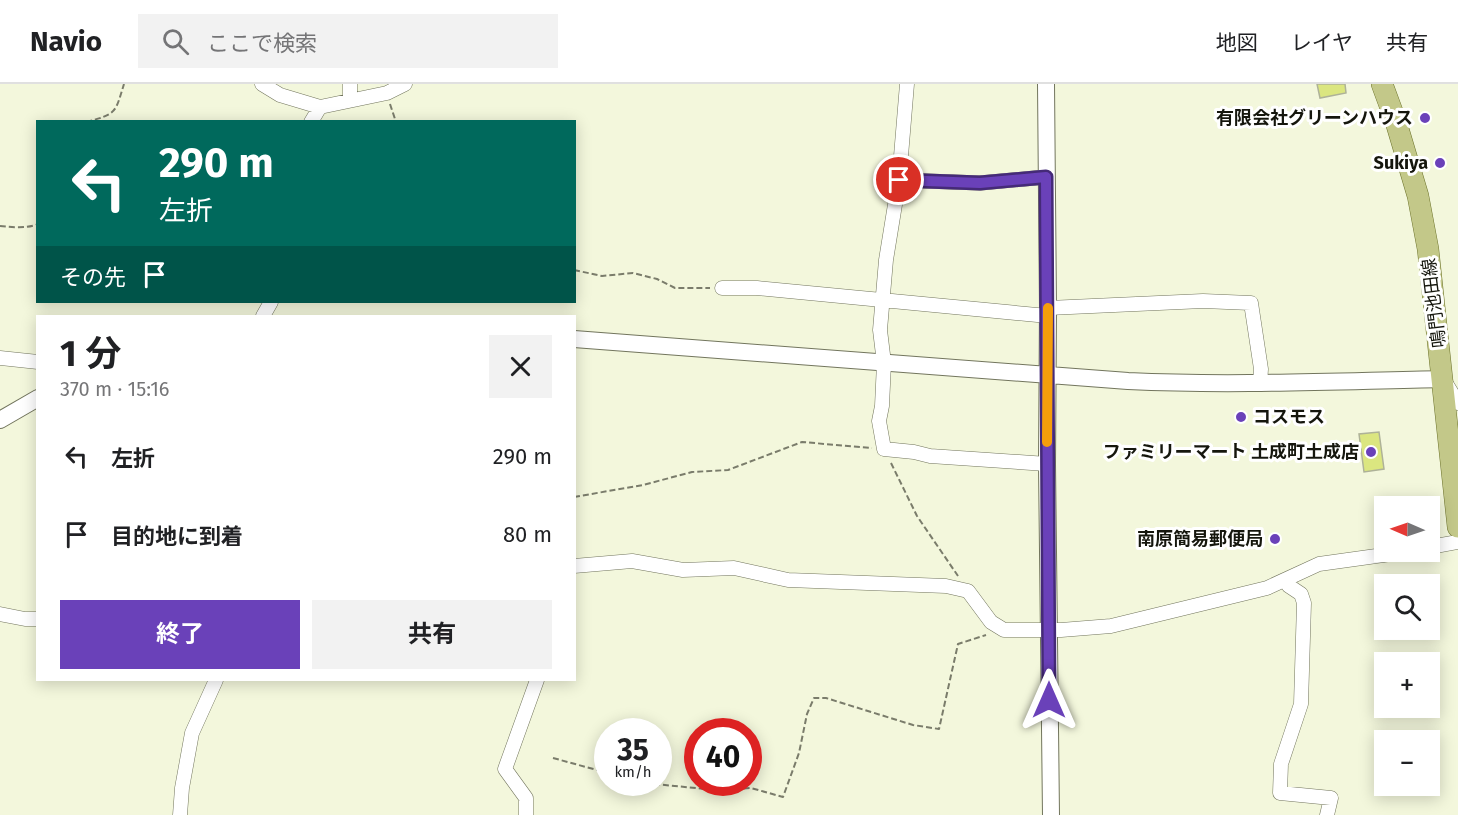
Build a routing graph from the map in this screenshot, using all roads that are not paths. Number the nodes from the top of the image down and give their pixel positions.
1 (262, 84) edge
2 (350, 84) edge
3 (405, 84) edge
4 (907, 84) edge
5 (1046, 84) edge
6 (1382, 84) edge
7 (350, 100) junction
8 (320, 108) junction
9 (312, 120) edge
10 (1046, 177) junction
11 (899, 180) junction
12 (722, 288) road end
13 (882, 301) junction
14 (1048, 312) junction
15 (576, 339) edge
16 (0, 358) edge
17 (36, 362) edge
18 (884, 363) junction
19 (1048, 376) junction
20 (1443, 380) junction
21 (1260, 384) junction
22 (36, 399) edge
23 (1458, 403) edge
24 (0, 420) edge
25 (1047, 464) junction
26 (1458, 527) edge
27 (1458, 542) edge
28 (1440, 545) edge
29 (1374, 556) edge
30 (576, 566) edge
31 (1286, 580) junction
32 (0, 614) edge
33 (36, 619) edge
34 (1050, 629) junction
35 (216, 681) edge
36 (537, 681) edge
37 (180, 815) edge
38 (526, 815) edge
39 (1051, 815) edge
40 (1327, 815) edge

1 - 8 street
2 - 7 street
3 - 7 street
4 - 11 street
5 - 10 street
6 - 20 main road, 鳴門池田線
7 - 8 street
8 - 9 street
10 - 11 street
10 - 14 street
11 - 13 street
12 - 13 street
13 - 14 street
13 - 18 street
14 - 19 street
14 - 21 street
15 - 18 street
16 - 17 street
18 - 19 street
18 - 25 street
19 - 21 street
19 - 25 street
20 - 21 street
20 - 23 street
20 - 26 main road, 鳴門池田線
22 - 24 street
25 - 34 street
27 - 28 street
29 - 31 street
30 - 34 street
31 - 34 street
31 - 40 street
32 - 33 street
34 - 39 street
35 - 37 street
36 - 38 street

